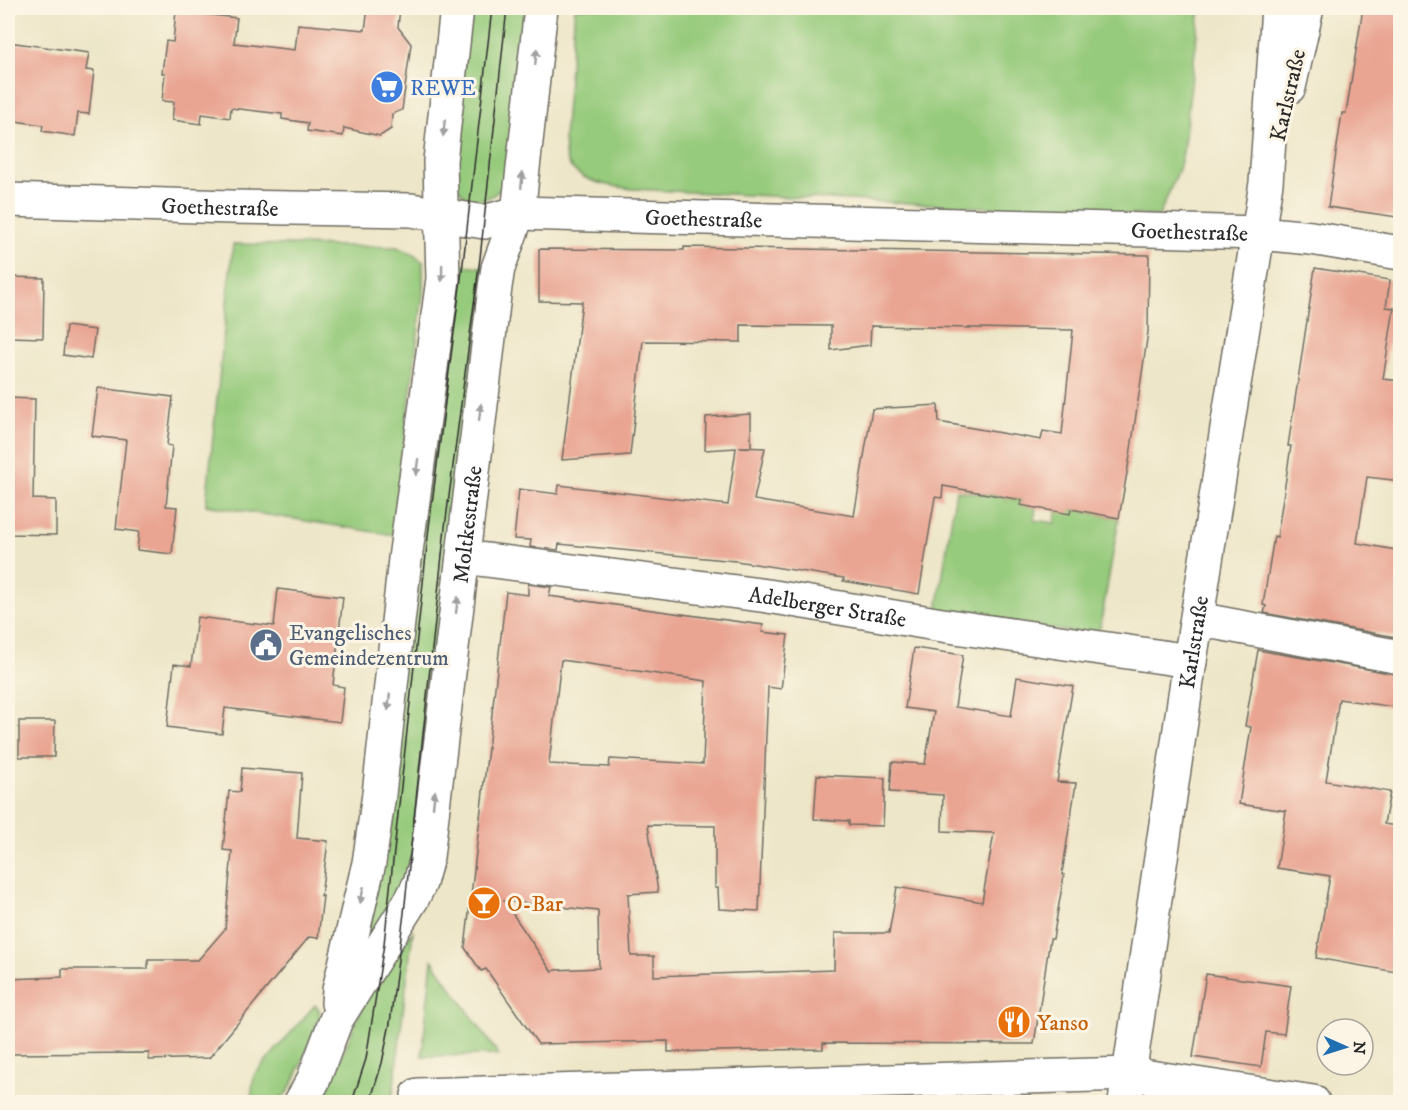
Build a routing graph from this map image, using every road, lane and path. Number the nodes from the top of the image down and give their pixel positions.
1 (457, 8) edge
2 (541, 8) edge
3 (1278, 8) edge
4 (1307, 8) edge
5 (1266, 183) junction
6 (8, 200) edge
7 (518, 213) junction
8 (442, 215) junction
9 (1259, 233) junction
10 (1401, 253) edge
11 (463, 557) junction
12 (1197, 619) junction
13 (1401, 657) edge
14 (1190, 661) junction
15 (336, 1020) junction
16 (1128, 1088) edge
17 (418, 1095) dead end
18 (301, 1102) edge
19 (1313, 1102) edge

1 -> 8 street, Moltkestraße
7 -> 2 street, Moltkestraße
3 - 5 street, Karlstraße
4 - 5 street, Karlstraße
5 - 9 street, Karlstraße
6 - 8 street, Goethestraße
7 - 8 street, Goethestraße
7 - 9 street, Goethestraße
11 -> 7 street, Moltkestraße
8 -> 15 street, Moltkestraße
9 - 10 street, Goethestraße
9 - 12 street, Karlstraße
11 - 14 street, Adelberger Straße
15 -> 11 street, Moltkestraße
12 - 13 street
12 - 14 street, Karlstraße
14 - 16 street, Karlstraße
15 - 18 street, Moltkestraße
16 - 17 street
16 - 19 street

